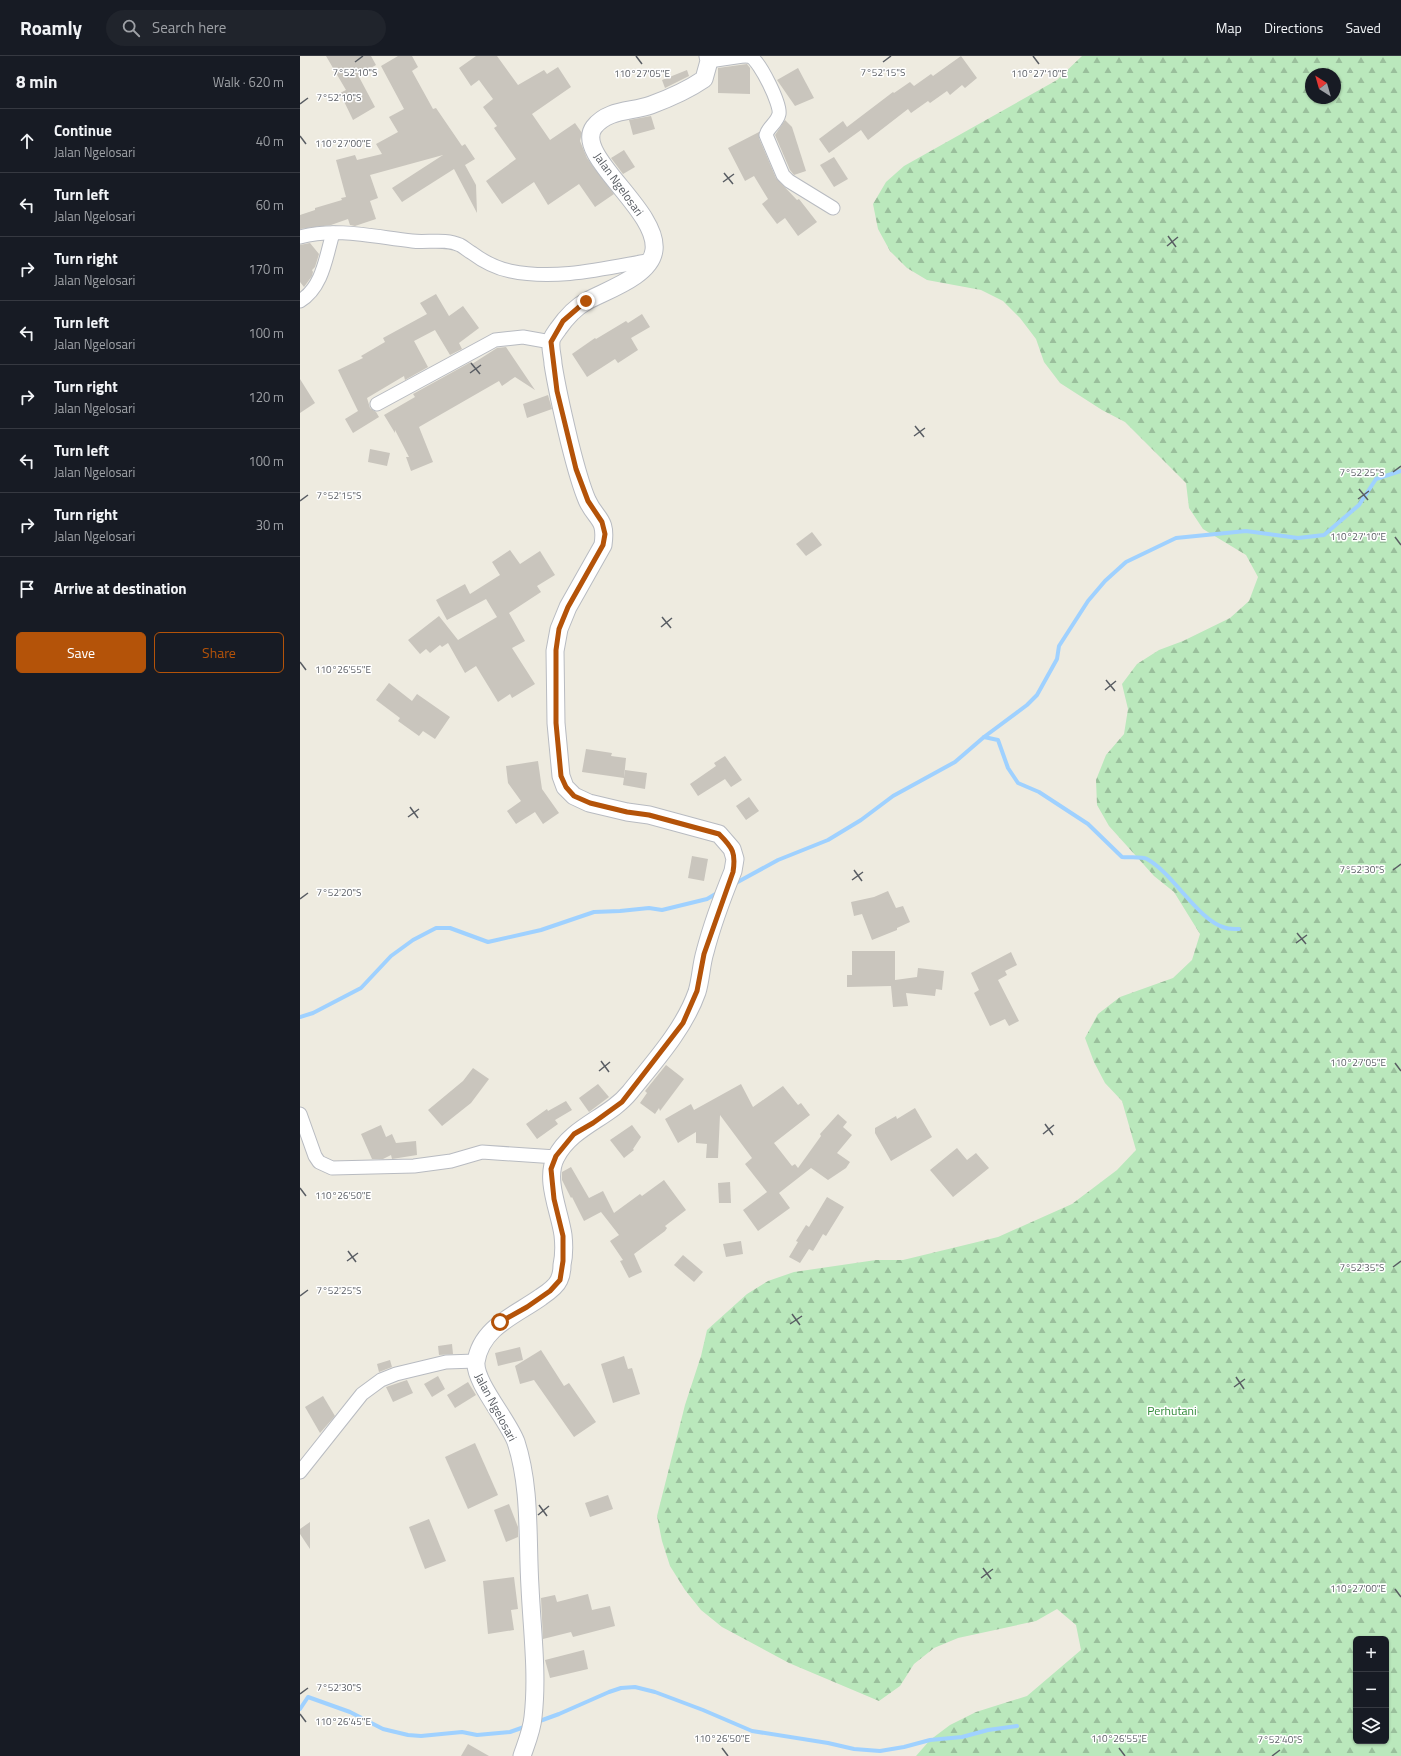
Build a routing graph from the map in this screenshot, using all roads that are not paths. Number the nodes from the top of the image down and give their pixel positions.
1 (744, 56) edge
2 (708, 58) edge
3 (833, 208) dead end
4 (333, 233) junction
5 (300, 238) edge
6 (652, 260) junction
7 (300, 301) edge
8 (551, 342) junction
9 (377, 404) dead end
10 (300, 1114) edge
11 (556, 1156) junction
12 (476, 1361) junction
13 (300, 1472) edge
14 (522, 1756) edge

1 - 2 street
1 - 3 street
2 - 6 street, Jalan Ngelosari
4 - 5 street
4 - 6 street
4 - 7 street
6 - 8 street
8 - 9 street
8 - 11 street, Jalan Ngelosari
10 - 11 street
11 - 12 street, Jalan Ngelosari
12 - 13 street
12 - 14 street, Jalan Ngelosari

